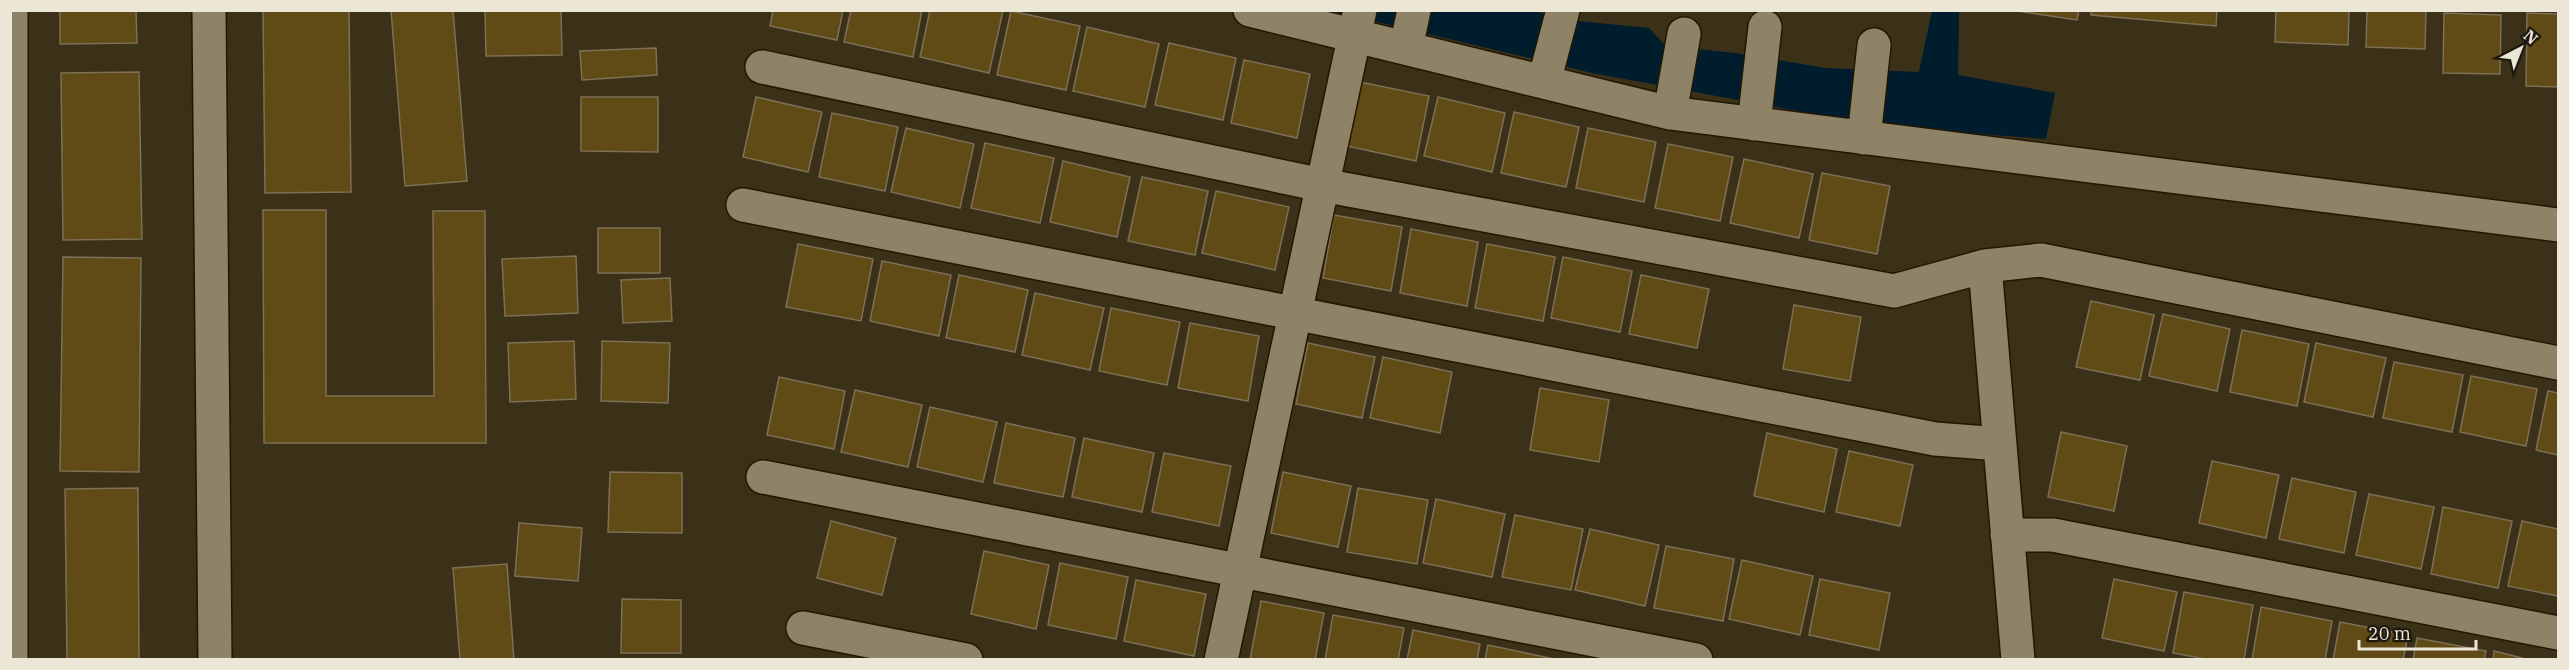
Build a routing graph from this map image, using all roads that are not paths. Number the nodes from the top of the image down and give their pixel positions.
1 (11, 10) edge
2 (209, 10) edge
3 (1250, 10) edge
4 (1414, 10) edge
5 (1563, 10) edge
6 (1303, 17) edge
7 (1357, 23) edge
8 (1765, 27) dead end
9 (1684, 34) dead end
10 (1874, 45) dead end
11 (1406, 48) junction
12 (762, 67) dead end
13 (1544, 82) junction
14 (1670, 113) junction
15 (1754, 124) junction
16 (1864, 138) junction
17 (1322, 185) junction
18 (743, 205) dead end
19 (2559, 225) edge
20 (1985, 266) junction
21 (1295, 313) junction
22 (2559, 363) edge
23 (2000, 444) junction
24 (763, 477) dead end
25 (2007, 536) junction
26 (1241, 569) junction
27 (803, 628) dead end
28 (2559, 633) edge
29 (11, 660) edge
30 (215, 660) edge
31 (966, 660) edge
32 (1221, 660) edge
33 (1696, 660) edge
34 (2018, 660) edge

1 - 29 street
2 - 30 street
3 - 6 street
4 - 11 street
5 - 13 street
6 - 7 street
7 - 11 street
7 - 17 street
8 - 15 street
9 - 14 street
10 - 16 street
11 - 13 street
12 - 17 street
13 - 14 street
14 - 15 street
15 - 16 street
16 - 19 street
17 - 20 street
17 - 21 street
18 - 21 street
20 - 22 street
20 - 23 street
21 - 23 street
21 - 26 street
23 - 25 street
24 - 26 street
25 - 28 street
25 - 34 street
26 - 32 street
26 - 33 street
27 - 31 street

